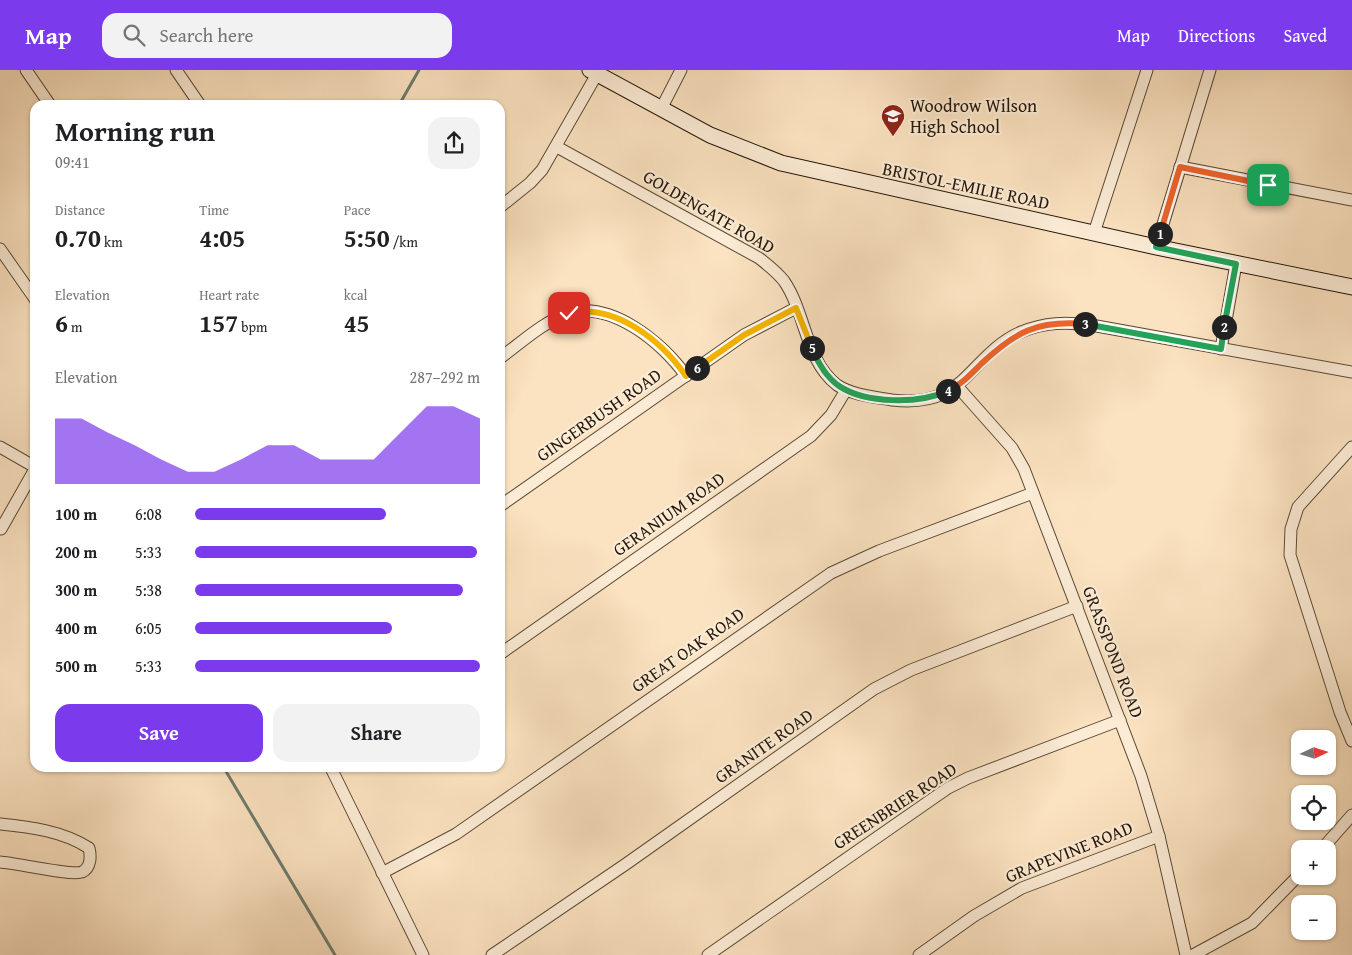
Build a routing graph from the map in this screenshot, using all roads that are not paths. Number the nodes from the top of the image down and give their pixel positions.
1 (26, 70) edge
2 (176, 70) edge
3 (680, 70) edge
4 (1147, 70) edge
5 (1210, 70) edge
6 (594, 72) edge
7 (47, 100) edge
8 (197, 100) edge
9 (661, 109) junction
10 (557, 147) junction
11 (1180, 167) junction
12 (1352, 200) edge
13 (505, 203) edge
14 (1094, 233) junction
15 (1156, 247) junction
16 (0, 248) edge
17 (1236, 264) junction
18 (1352, 288) edge
19 (30, 292) edge
20 (796, 308) junction
21 (1221, 349) junction
22 (505, 354) edge
23 (1352, 372) edge
24 (686, 376) junction
25 (957, 386) junction
26 (846, 390) junction
27 (0, 447) edge
28 (1352, 447) edge
29 (30, 465) edge
30 (30, 477) edge
31 (1032, 493) junction
32 (505, 503) edge
33 (2, 529) dead end
34 (1077, 606) junction
35 (505, 650) edge
36 (1120, 720) junction
37 (1352, 741) edge
38 (333, 772) edge
39 (1352, 815) edge
40 (0, 824) edge
41 (1343, 825) junction
42 (1352, 833) edge
43 (1160, 836) junction
44 (1330, 840) edge
45 (0, 862) edge
46 (382, 873) junction
47 (1291, 883) edge
48 (423, 955) edge
49 (492, 955) edge
50 (708, 955) edge
51 (919, 955) edge
52 (1186, 955) edge
53 (1193, 955) edge

1 - 7 street
2 - 8 street
3 - 9 street
4 - 14 street
5 - 11 street
6 - 9 street, BRISTOL-EMILIE ROAD
6 - 10 street
9 - 14 street, BRISTOL-EMILIE ROAD
10 - 13 street
10 - 20 street, GOLDENGATE ROAD
11 - 12 street
11 - 15 street
14 - 15 street, BRISTOL-EMILIE ROAD
15 - 17 street, BRISTOL-EMILIE ROAD
16 - 19 street
17 - 18 street, BRISTOL-EMILIE ROAD
17 - 21 street
20 - 24 street, GINGERBUSH ROAD
20 - 26 street, GOLDENGATE ROAD
21 - 23 street, GOLDENGATE ROAD
21 - 25 street, GOLDENGATE ROAD
22 - 24 street
24 - 32 street, GINGERBUSH ROAD
25 - 26 street, GOLDENGATE ROAD
25 - 31 street, GRASSPOND ROAD
26 - 35 street, GERANIUM ROAD
27 - 29 street
28 - 37 street
30 - 33 street
31 - 34 street, GRASSPOND ROAD
31 - 46 street, GREAT OAK ROAD
34 - 36 street, GRASSPOND ROAD
34 - 49 street, GRANITE ROAD
36 - 43 street, GRASSPOND ROAD
36 - 50 street, GREENBRIER ROAD
38 - 46 street
39 - 41 street
40 - 45 street
41 - 42 street
41 - 44 street
43 - 51 street, GRAPEVINE ROAD
43 - 52 street, GRASSPOND ROAD
46 - 48 street
47 - 53 street

